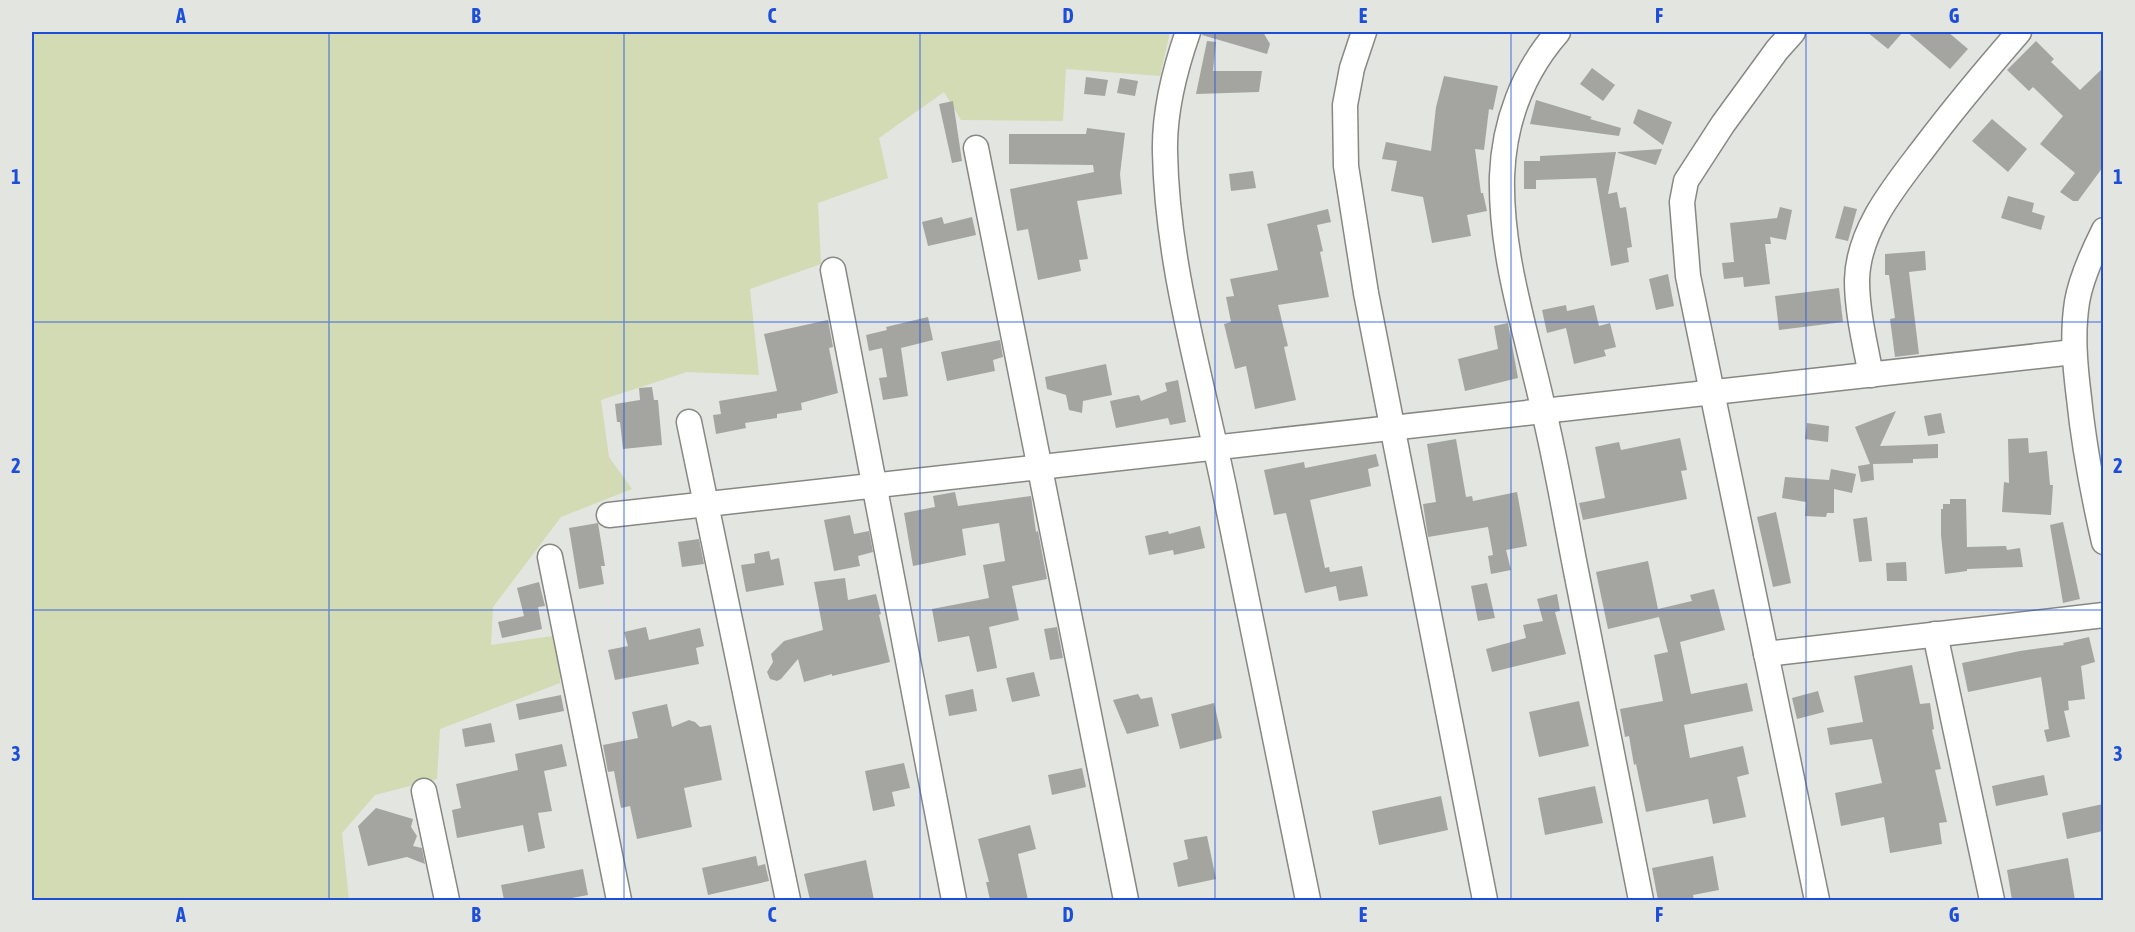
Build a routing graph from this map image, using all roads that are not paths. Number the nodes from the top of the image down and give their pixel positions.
1 (1188, 32) edge
2 (1364, 32) edge
3 (1558, 32) edge
4 (1793, 32) edge
5 (2019, 32) edge
6 (976, 148) dead end
7 (2103, 230) edge
8 (833, 270) dead end
9 (2074, 352) junction
10 (1871, 375) junction
11 (1713, 393) junction
12 (1544, 412) junction
13 (689, 422) dead end
14 (1392, 429) junction
15 (1216, 449) junction
16 (1039, 468) junction
17 (874, 487) junction
18 (706, 506) junction
19 (609, 515) dead end
20 (2103, 542) edge
21 (550, 557) dead end
22 (2103, 615) edge
23 (1935, 634) junction
24 (1766, 654) junction
25 (424, 790) dead end
26 (447, 900) edge
27 (619, 900) edge
28 (788, 900) edge
29 (954, 900) edge
30 (1126, 900) edge
31 (1308, 900) edge
32 (1485, 900) edge
33 (1641, 900) edge
34 (1816, 900) edge
35 (1992, 900) edge

1 - 15 street
2 - 14 street
3 - 12 street
4 - 11 street
5 - 10 street
6 - 16 street
7 - 9 street
8 - 17 street
9 - 10 street
9 - 20 street
10 - 11 street
11 - 12 street
11 - 24 street
12 - 14 street
12 - 33 street
13 - 18 street
14 - 15 street
14 - 32 street
15 - 16 street
15 - 31 street
16 - 17 street
16 - 30 street
17 - 18 street
17 - 29 street
18 - 19 street
18 - 28 street
21 - 27 street
22 - 23 street
23 - 24 street
23 - 35 street
24 - 34 street
25 - 26 street

